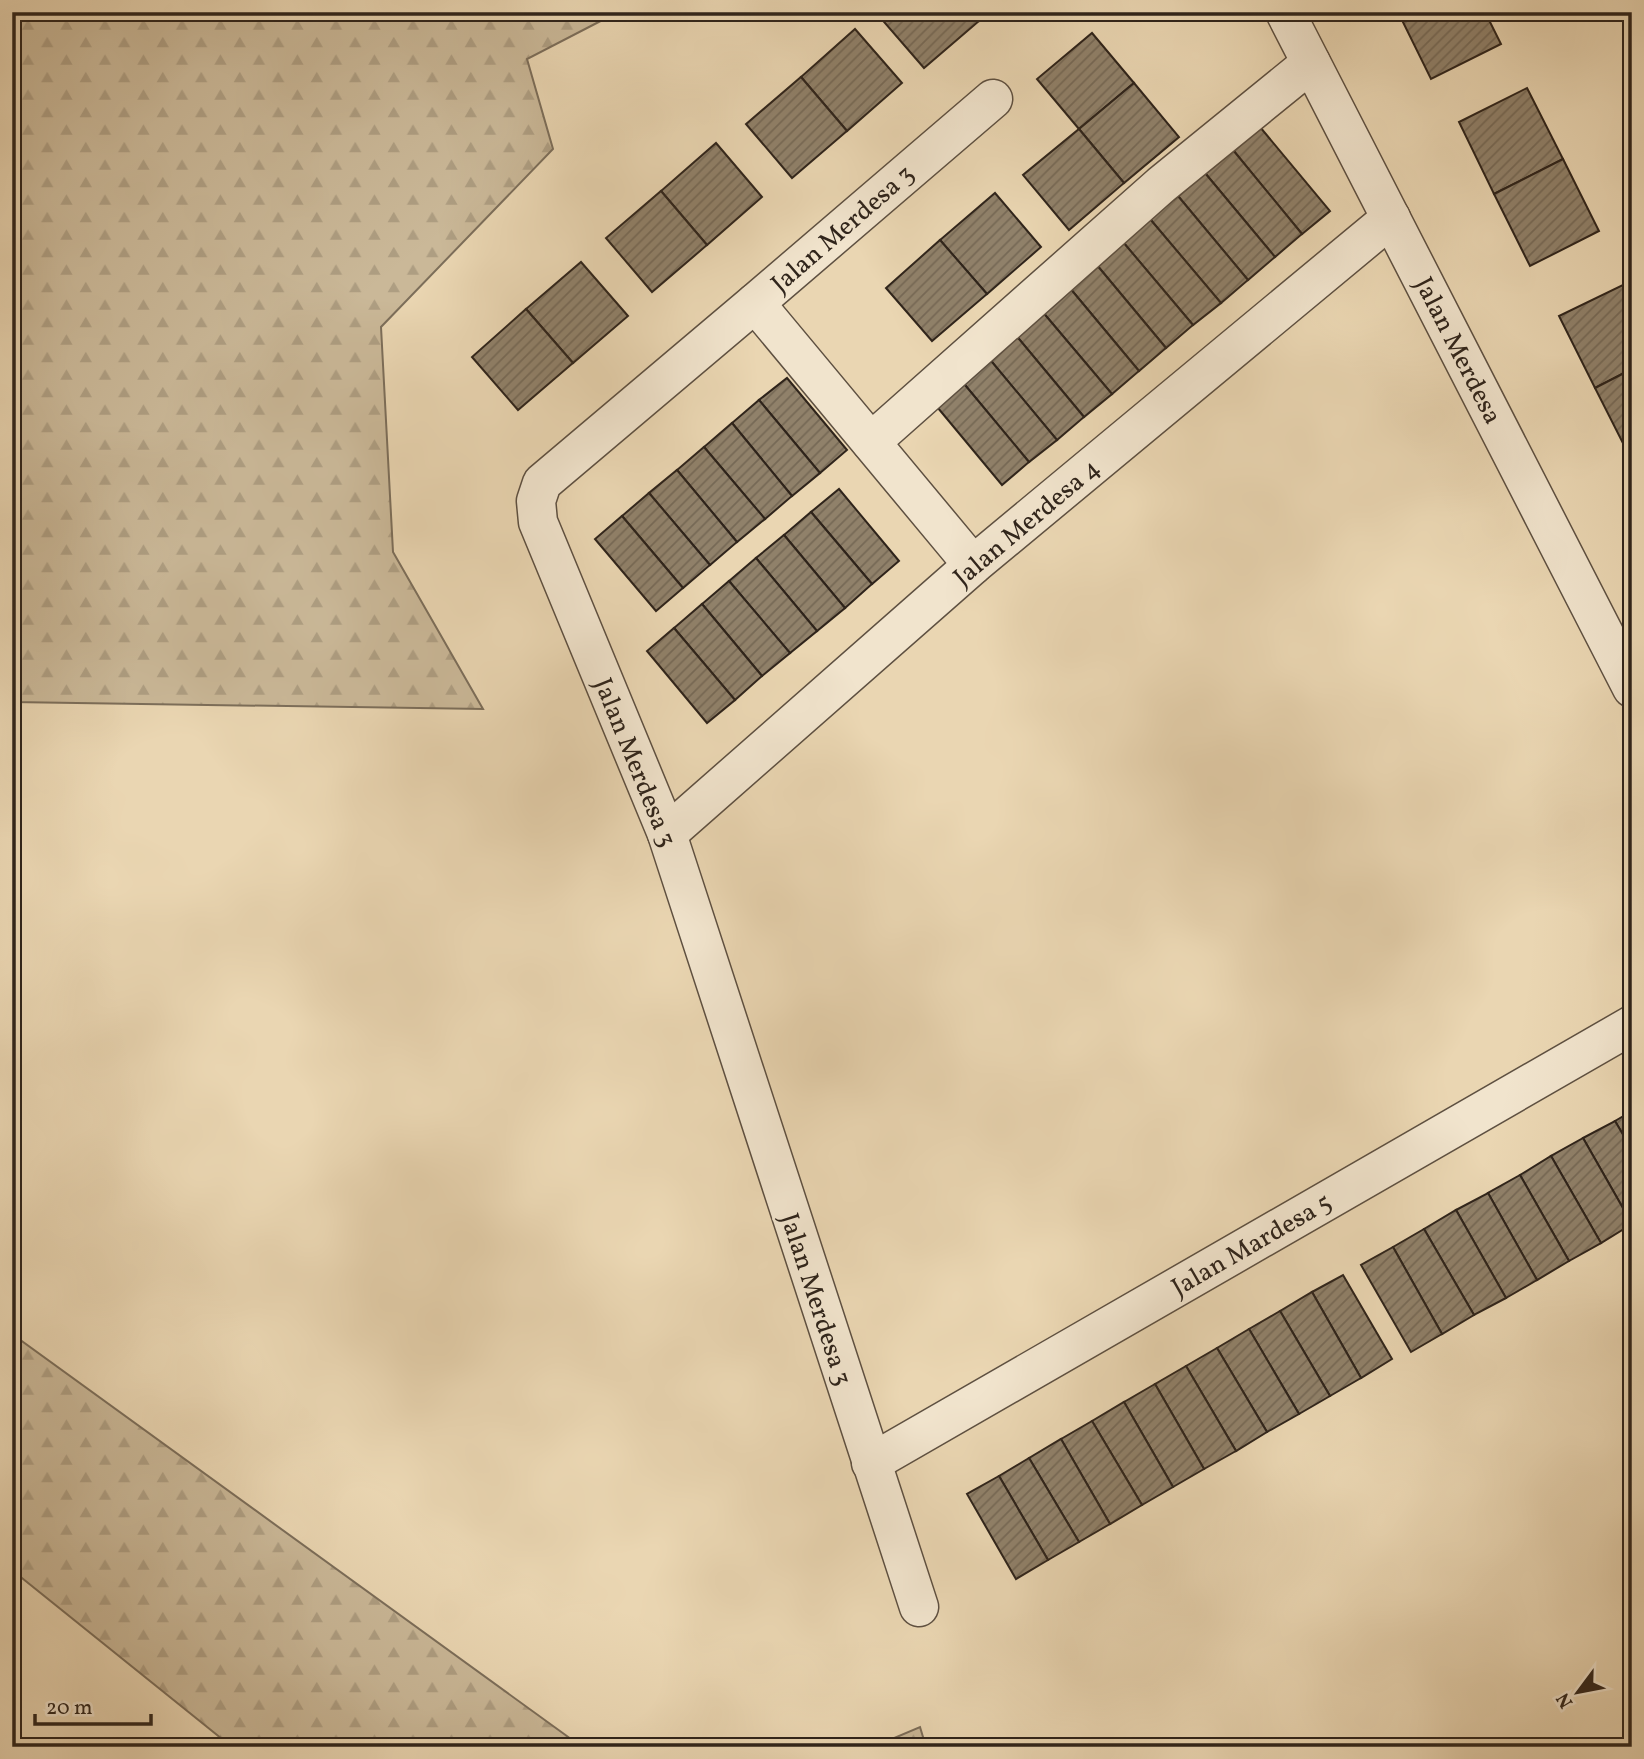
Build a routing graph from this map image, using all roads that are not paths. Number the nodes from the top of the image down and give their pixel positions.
1 (1285, 12) edge
2 (1311, 63) junction
3 (993, 99) dead end
4 (1391, 218) junction
5 (755, 303) junction
6 (871, 442) junction
7 (973, 565) junction
8 (1632, 688) edge
9 (667, 834) junction
10 (1632, 1025) edge
11 (871, 1463) junction
12 (919, 1607) dead end

1 - 2 street, Jalan Merdesa
2 - 4 street, Jalan Merdesa
2 - 6 street
3 - 5 street, Jalan Merdesa 3
4 - 7 street, Jalan Merdesa 4
4 - 8 street, Jalan Merdesa
5 - 6 street
5 - 9 street, Jalan Merdesa 3
6 - 7 street
7 - 9 street, Jalan Merdesa 4
9 - 11 street, Jalan Merdesa 3
10 - 11 street, Jalan Mardesa 5
11 - 12 street, Jalan Merdesa 3

